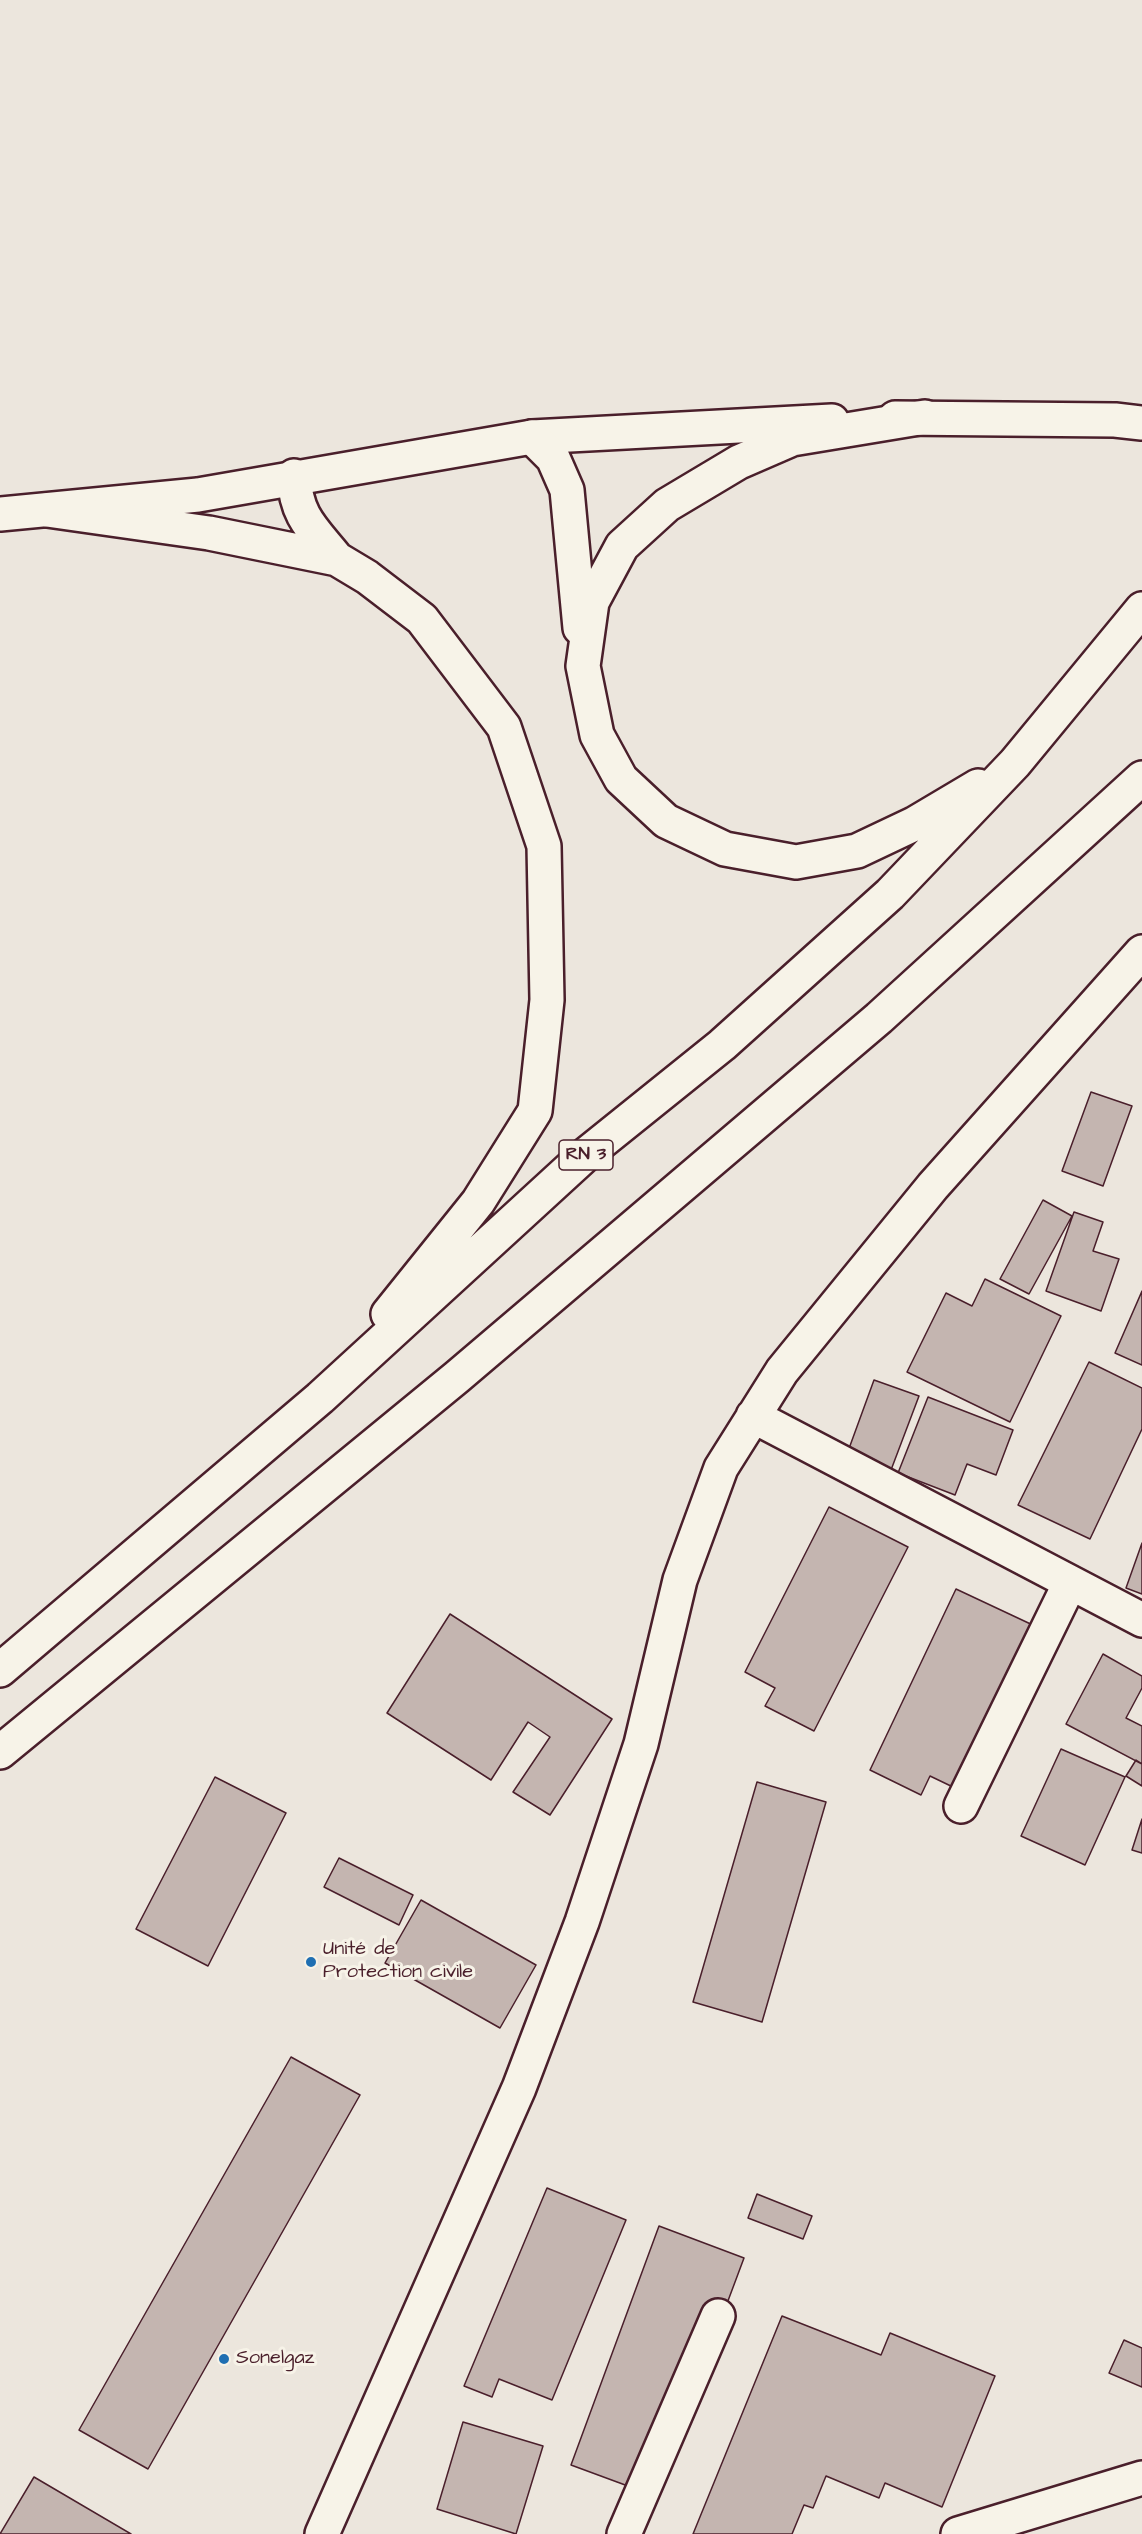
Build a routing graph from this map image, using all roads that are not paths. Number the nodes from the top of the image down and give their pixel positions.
1 (925, 417) junction
2 (1142, 423) edge
3 (532, 436) junction
4 (294, 476) junction
5 (46, 510) junction
6 (0, 514) edge
7 (338, 559) junction
8 (1142, 609) edge
9 (583, 666) junction
10 (1015, 763) junction
11 (1142, 778) edge
12 (1142, 952) edge
13 (320, 1398) junction
14 (753, 1416) junction
15 (1070, 1582) junction
16 (1142, 1620) edge
17 (0, 1670) edge
18 (0, 1752) edge
19 (961, 1806) dead end
20 (718, 2316) dead end
21 (1142, 2478) edge
22 (331, 2531) edge
23 (624, 2534) edge
24 (958, 2534) edge

1 - 2 main road
1 - 3 main road
1 - 9 main road
3 - 4 main road
3 - 9 main road
4 - 5 main road
4 - 7 main road
5 - 6 main road
5 - 7 main road
7 - 13 main road
8 - 10 main road, RN 3
9 - 10 main road
10 - 13 main road, RN 3
11 - 18 main road
12 - 14 main road
13 - 17 main road, RN 3
14 - 15 main road
14 - 22 main road
15 - 16 main road
15 - 19 main road
20 - 23 main road
21 - 24 main road

